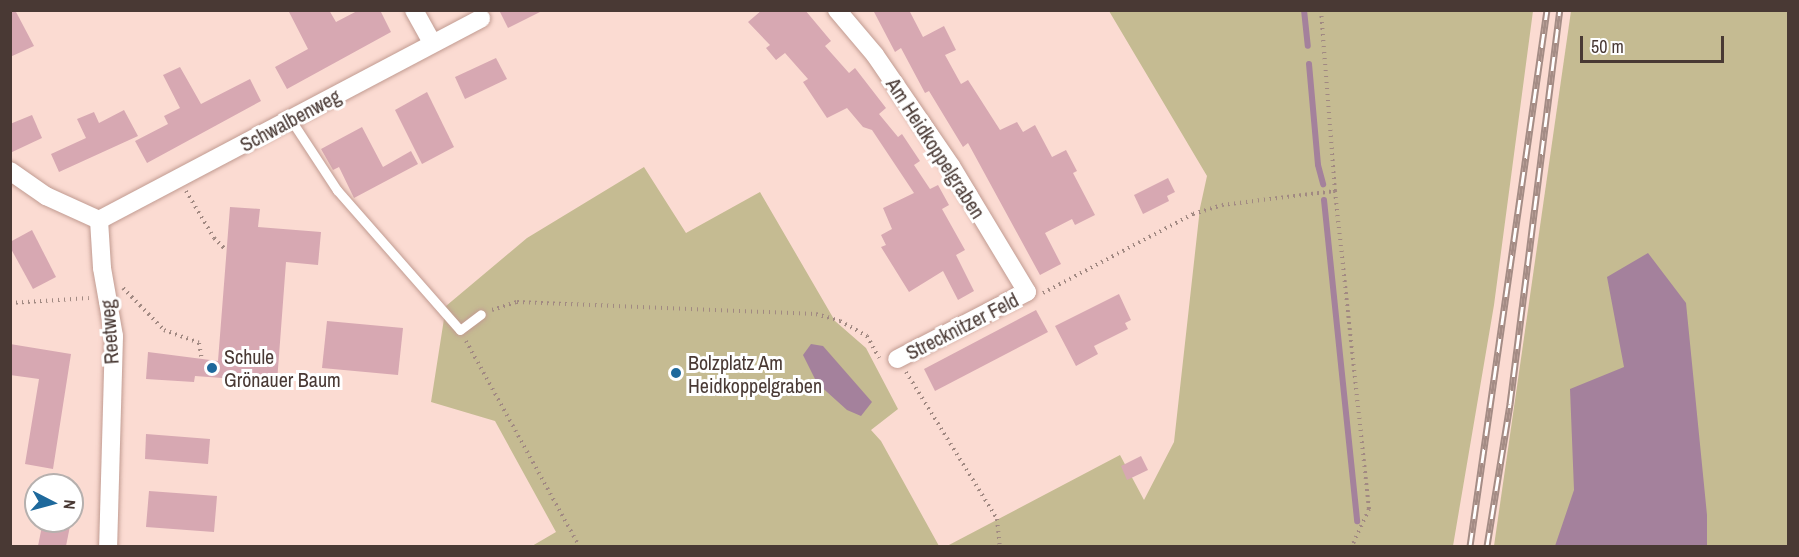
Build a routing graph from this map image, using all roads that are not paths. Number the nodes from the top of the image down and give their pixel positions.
1 (414, 10) edge
2 (837, 10) edge
3 (481, 19) dead end
4 (432, 43) junction
5 (291, 120) junction
6 (10, 171) edge
7 (99, 220) junction
8 (1027, 292) joint
9 (481, 314) road end
10 (897, 359) road end
11 (108, 546) edge

1 - 4 street
2 - 8 street, Am Heidkoppelgraben
3 - 4 street, Schwalbenweg
4 - 5 street, Schwalbenweg
5 - 7 street, Schwalbenweg
5 - 9 lane
6 - 7 street
7 - 11 street, Reetweg
8 - 10 street, Strecknitzer Feld

